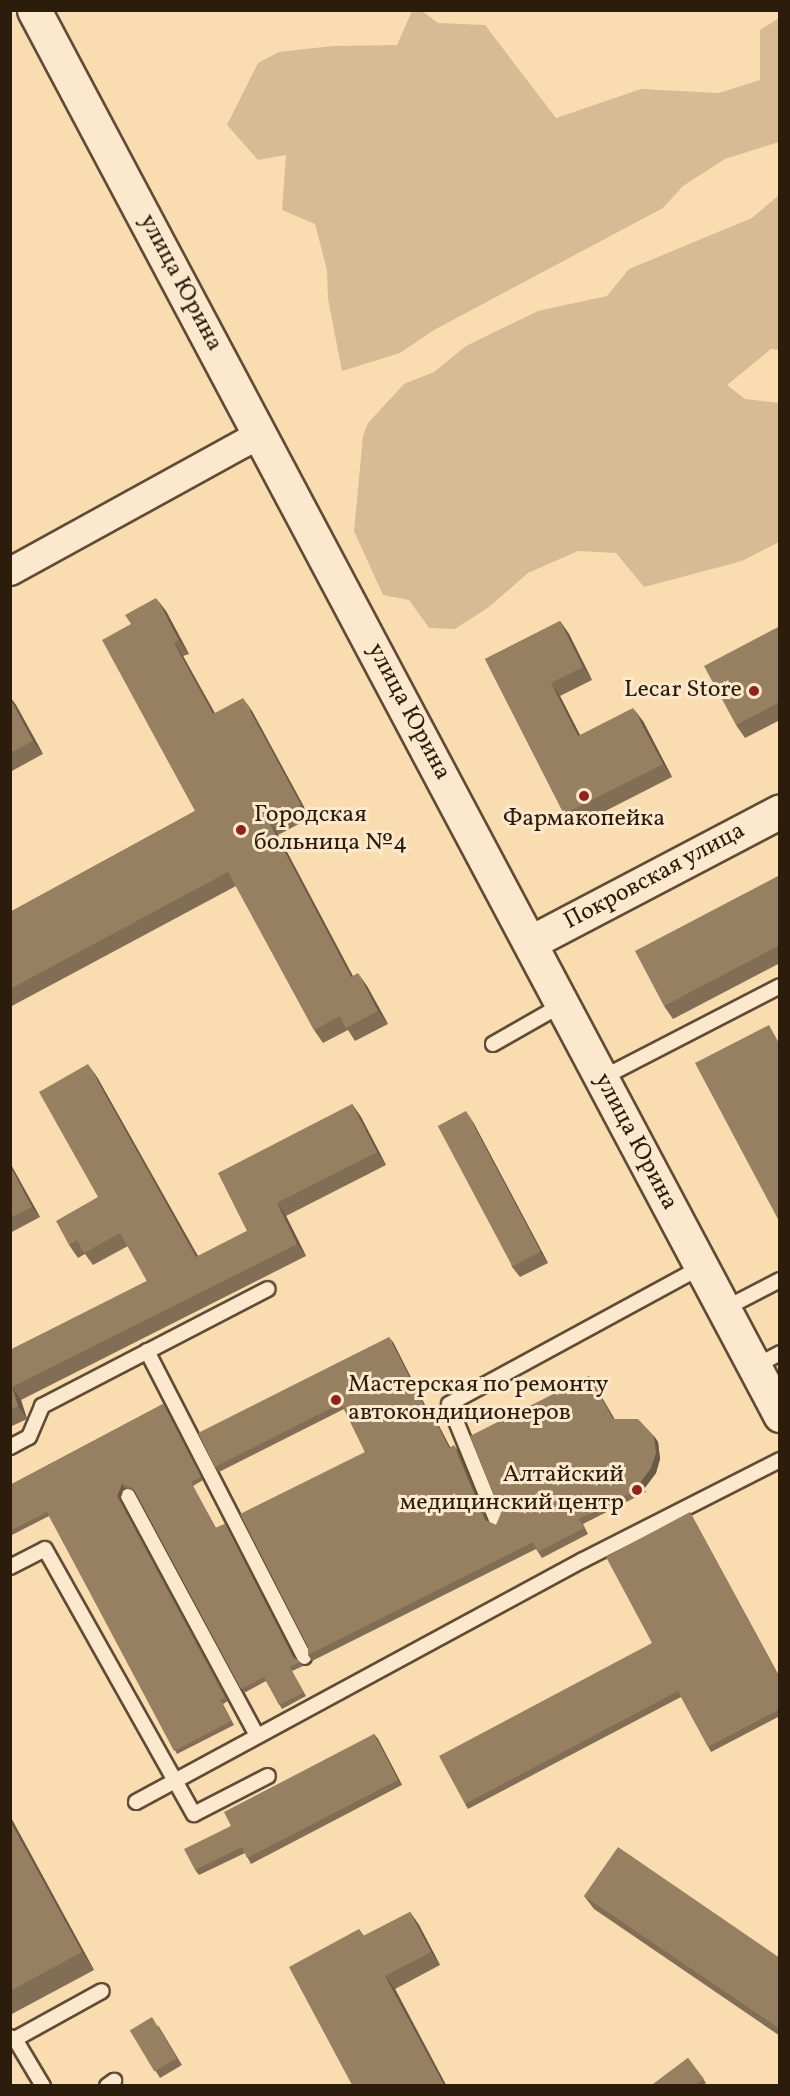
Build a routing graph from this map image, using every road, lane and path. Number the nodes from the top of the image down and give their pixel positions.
1 (34, 10) edge
2 (261, 433) junction
3 (10, 571) edge
4 (780, 811) edge
5 (531, 942) junction
6 (780, 986) edge
7 (563, 1004) junction
8 (493, 1044) dead end
9 (602, 1078) junction
10 (701, 1268) junction
11 (780, 1280) edge
12 (268, 1289) dead end
13 (724, 1309) junction
14 (147, 1351) junction
15 (767, 1360) edge
16 (780, 1415) edge
17 (10, 1447) edge
18 (780, 1460) edge
19 (128, 1496) edge
20 (497, 1522) edge
21 (10, 1567) edge
22 (304, 1657) dead end
23 (257, 1736) junction
24 (268, 1776) dead end
25 (174, 1781) junction
26 (136, 1802) dead end
27 (102, 1991) dead end
28 (13, 2038) edge
29 (43, 2085) edge

1 - 2 main road, улица Юрина
2 - 3 street
2 - 5 main road, улица Юрина
4 - 5 main road, Покровская улица
5 - 7 main road, улица Юрина
6 - 9 lane
7 - 8 lane
7 - 9 main road, улица Юрина
9 - 10 main road, улица Юрина
10 - 13 main road, улица Юрина
10 - 20 lane
11 - 13 lane
12 - 14 lane
13 - 15 main road, улица Юрина
14 - 17 lane
14 - 22 lane
15 - 16 main road, улица Юрина
18 - 23 lane
19 - 23 lane
21 - 25 lane
23 - 25 lane
24 - 25 lane
25 - 26 lane
27 - 28 lane
28 - 29 lane

